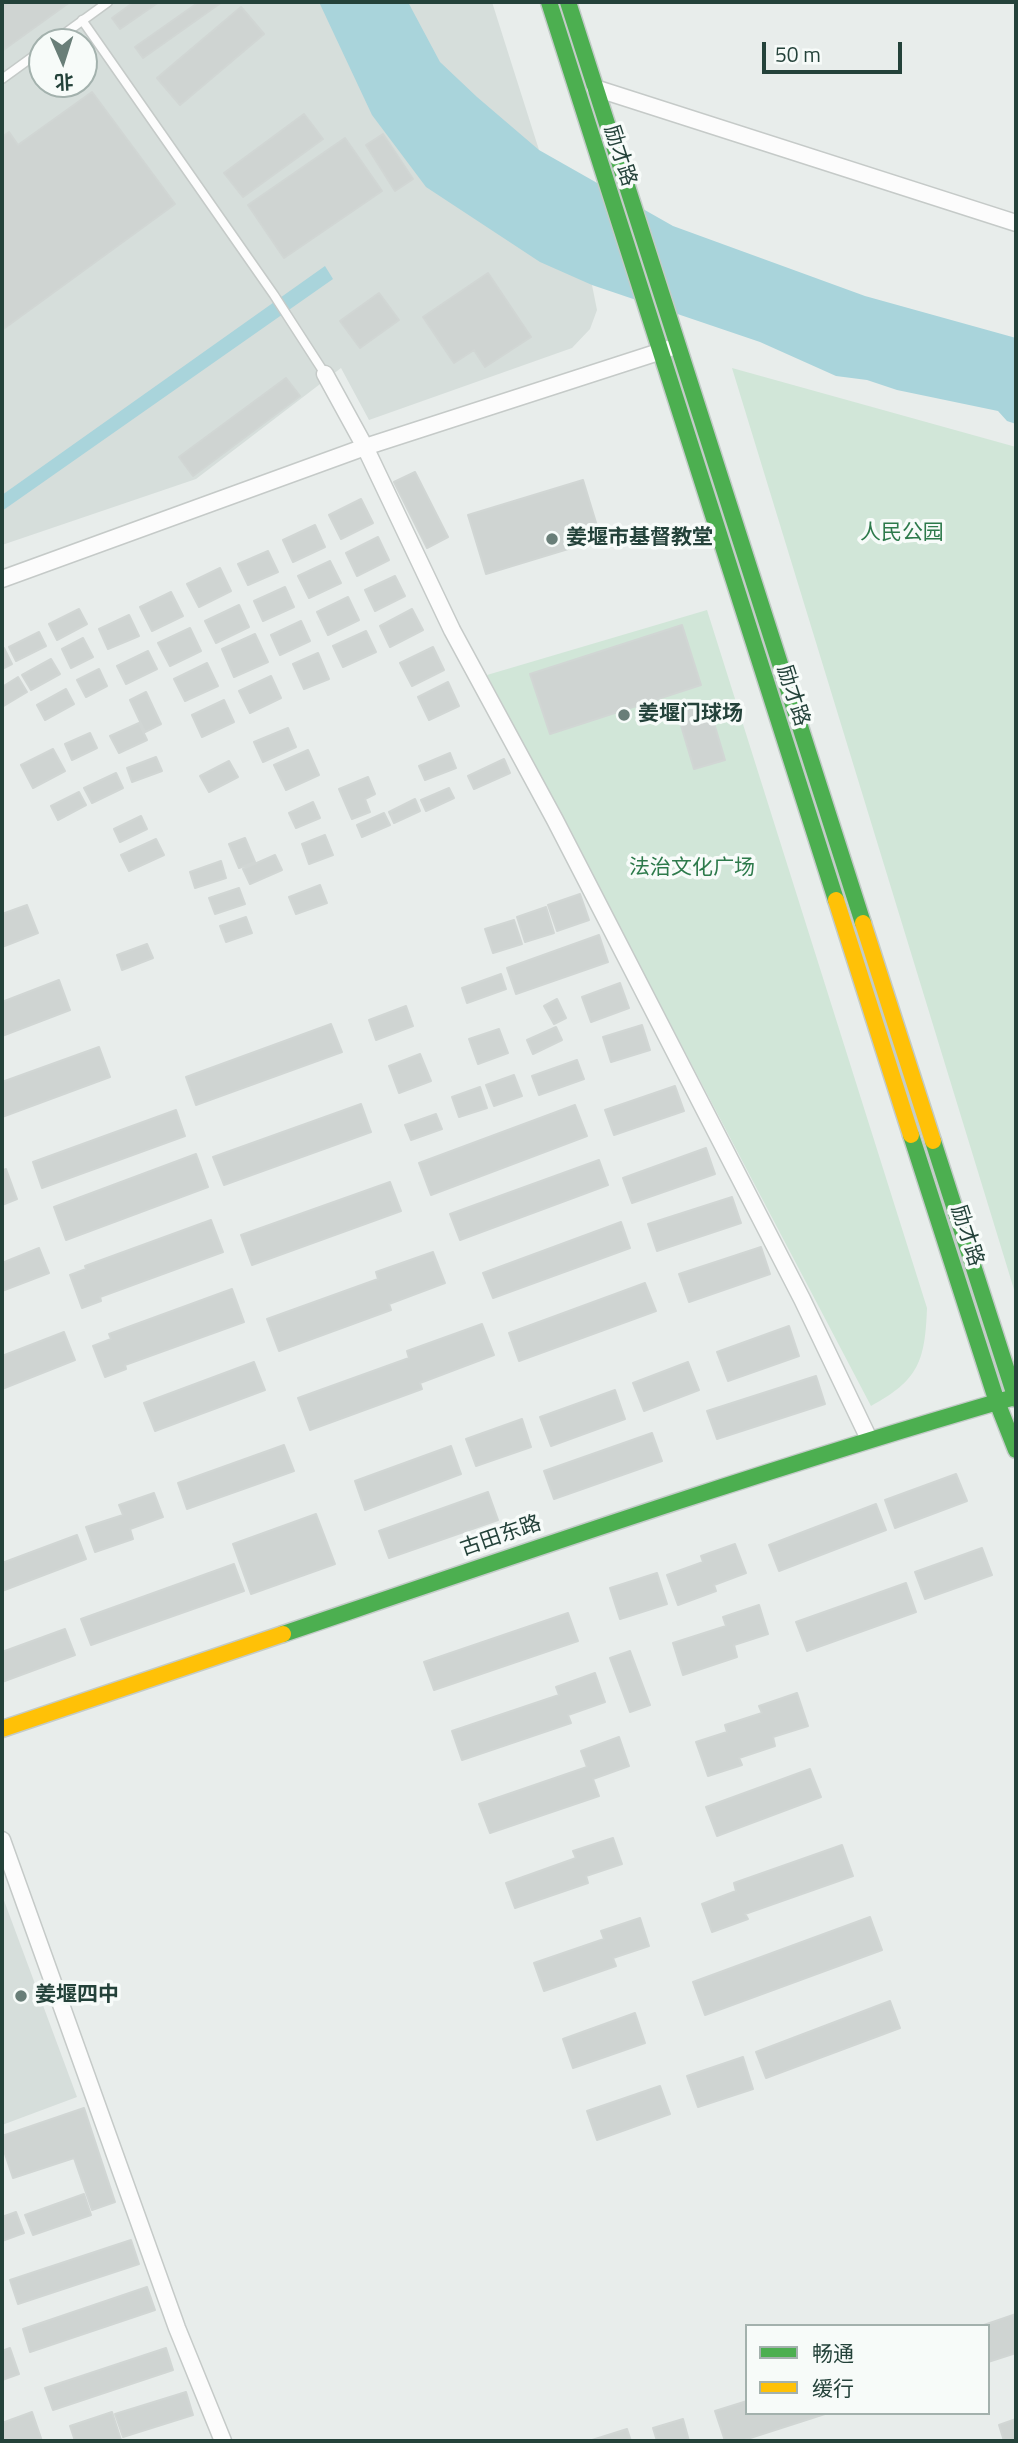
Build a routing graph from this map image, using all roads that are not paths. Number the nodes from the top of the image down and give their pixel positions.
1 (108, 2) edge
2 (549, 2) edge
3 (568, 2) edge
4 (82, 20) junction
5 (71, 28) edge
6 (28, 60) edge
7 (2, 79) edge
8 (595, 88) junction
9 (1016, 222) edge
10 (678, 346) junction
11 (659, 352) junction
12 (326, 374) joint
13 (365, 447) junction
14 (2, 579) edge
15 (1016, 1397) edge
16 (997, 1402) junction
17 (869, 1439) junction
18 (1016, 1450) edge
19 (2, 1728) edge
20 (2, 1840) edge
21 (223, 2441) edge

1 - 4 lane
2 - 11 street, 励才路
3 - 8 street, 励才路
4 - 5 lane
4 - 12 lane
6 - 7 lane
8 - 9 street
8 - 10 street, 励才路
10 - 11 street
10 - 15 street, 励才路
11 - 13 street
11 - 16 street, 励才路
12 - 13 street
13 - 14 street
13 - 17 street
15 - 16 street, 古田东路
16 - 17 street, 古田东路
16 - 18 street, 励才路
17 - 19 street, 古田东路
20 - 21 street

